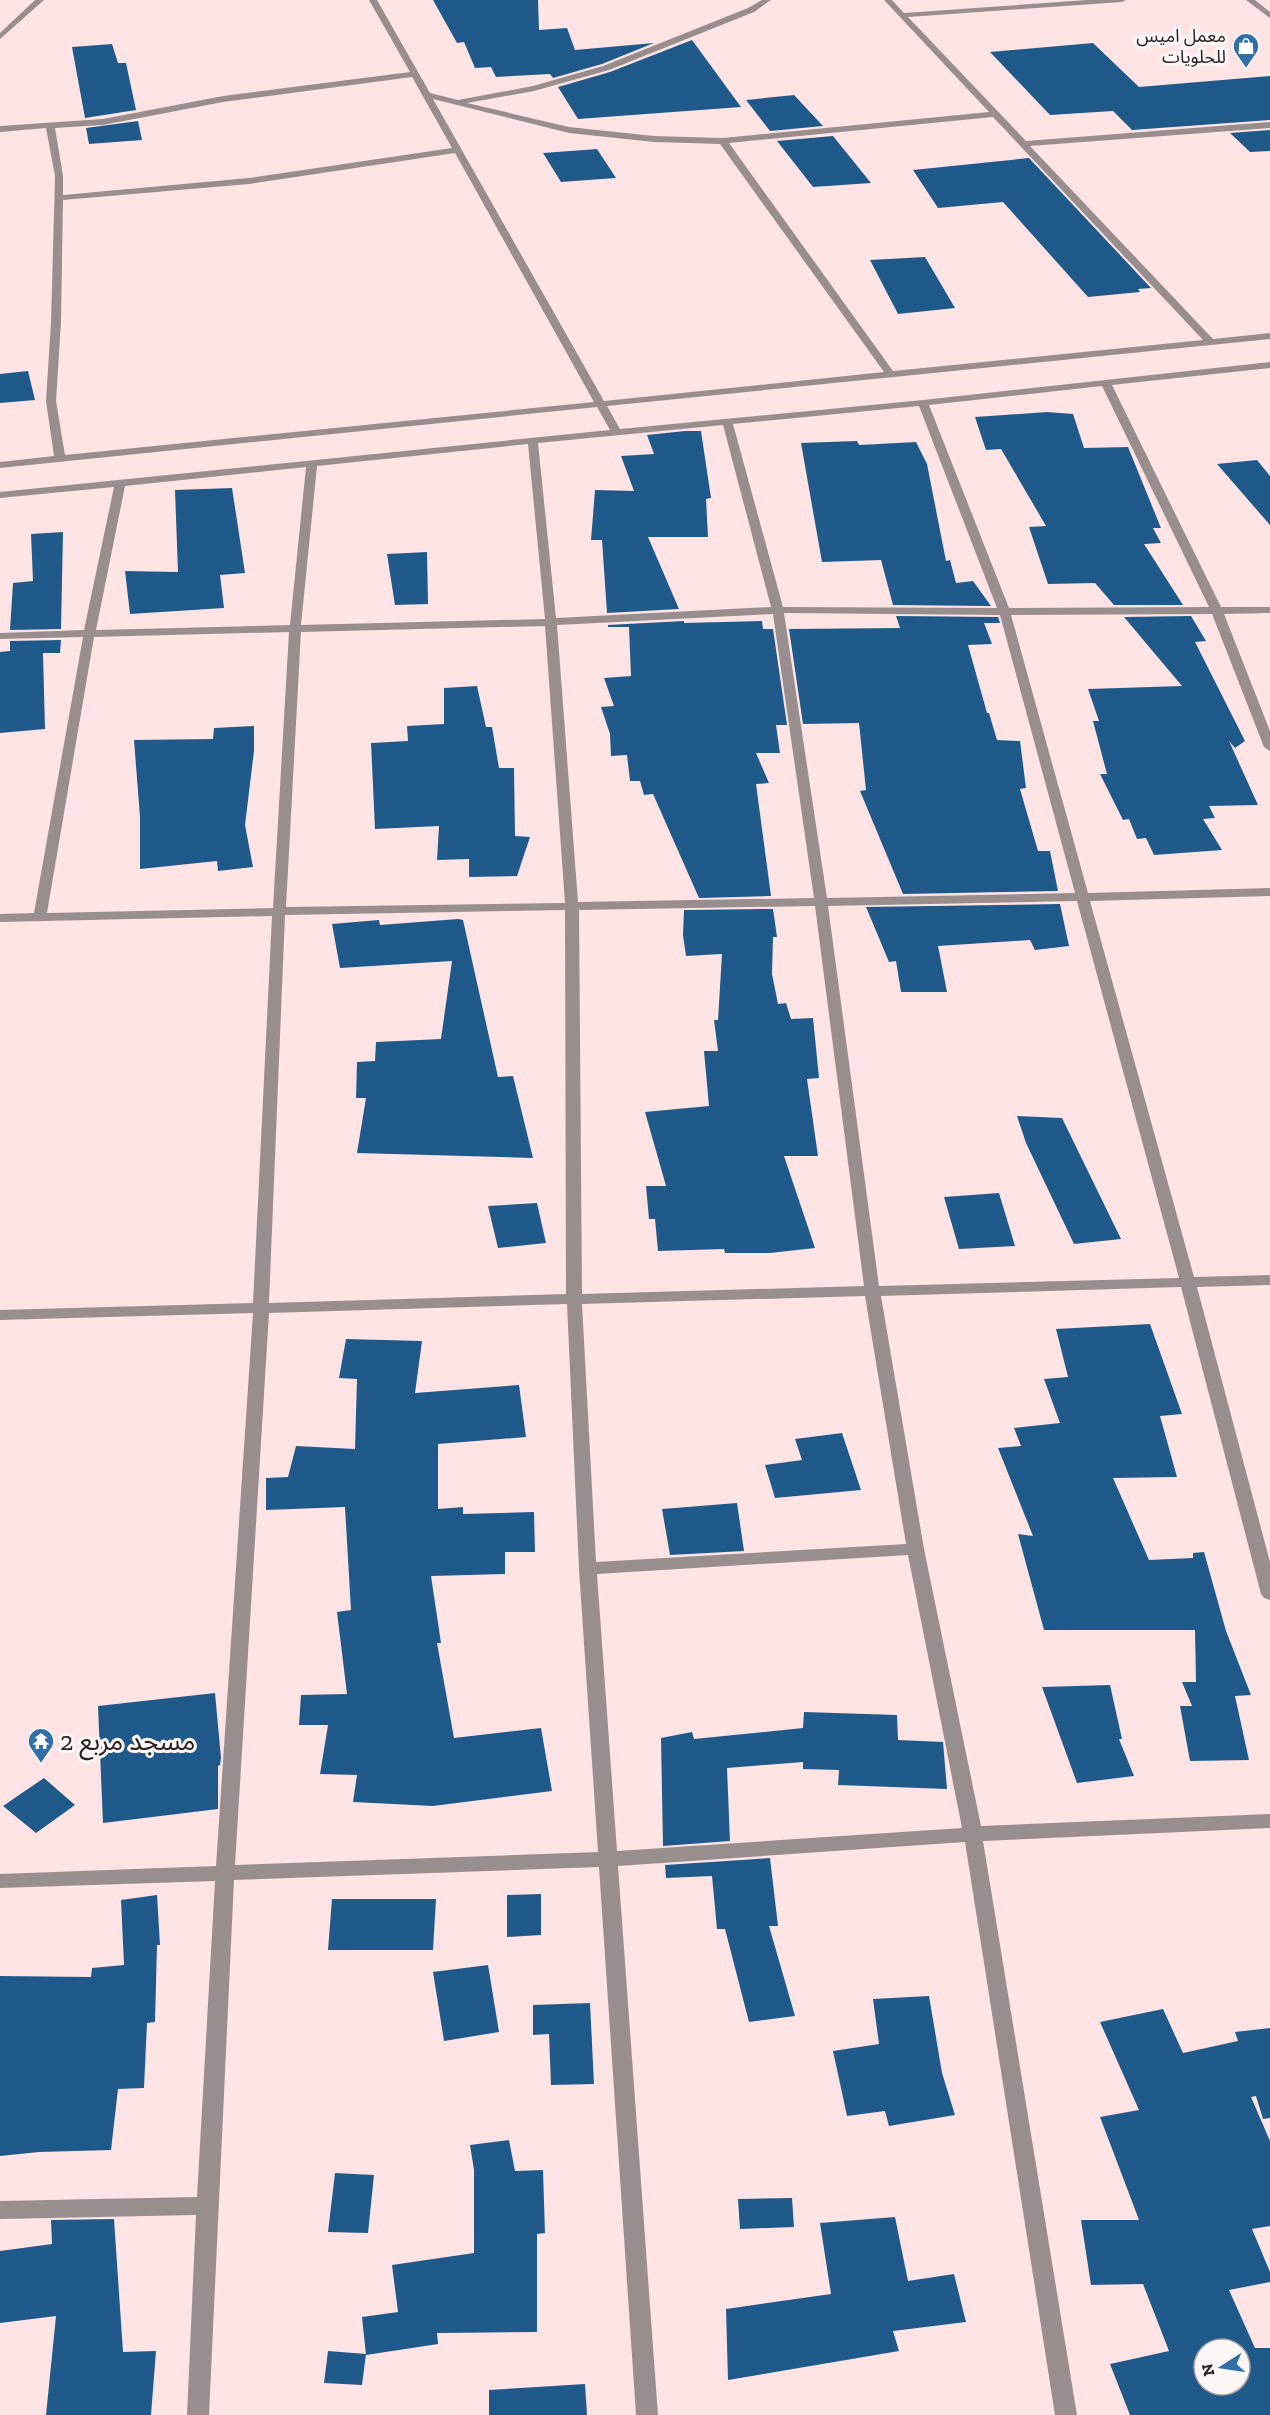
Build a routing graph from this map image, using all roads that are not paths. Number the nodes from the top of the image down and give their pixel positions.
1 (40, 0) edge
2 (373, 0) edge
3 (767, 0) edge
4 (888, 0) edge
5 (1122, 0) edge
6 (1250, 0) edge
7 (903, 15) junction
8 (1270, 16) edge
9 (0, 37) edge
10 (415, 74) junction
11 (426, 95) junction
12 (457, 102) junction
13 (995, 114) junction
14 (50, 125) junction
15 (1270, 125) edge
16 (0, 129) edge
17 (723, 141) junction
18 (1024, 144) junction
19 (458, 150) junction
20 (57, 198) junction
21 (1270, 336) edge
22 (1210, 342) junction
23 (1270, 364) edge
24 (890, 374) junction
25 (1105, 382) junction
26 (600, 403) junction
27 (923, 403) junction
28 (727, 421) junction
29 (617, 433) junction
30 (533, 441) junction
31 (60, 459) junction
32 (312, 464) junction
33 (0, 465) edge
34 (120, 483) junction
35 (0, 495) edge
36 (778, 610) junction
37 (1004, 610) junction
38 (1270, 610) edge
39 (1217, 611) junction
40 (551, 622) junction
41 (295, 629) junction
42 (89, 634) junction
43 (0, 636) edge
44 (1270, 747) edge
45 (1270, 892) edge
46 (1082, 898) junction
47 (821, 901) junction
48 (572, 905) junction
49 (279, 910) junction
50 (40, 917) junction
51 (0, 918) edge
52 (1270, 1280) edge
53 (1188, 1283) junction
54 (872, 1289) junction
55 (574, 1298) junction
56 (261, 1308) junction
57 (0, 1315) edge
58 (915, 1549) junction
59 (588, 1569) junction
60 (1270, 1594) edge
61 (1270, 1821) edge
62 (973, 1834) junction
63 (610, 1859) junction
64 (225, 1873) junction
65 (0, 1881) edge
66 (207, 2206) junction
67 (0, 2210) edge
68 (198, 2415) edge
69 (647, 2415) edge
70 (1066, 2415) edge

1 - 9 street
2 - 10 street
3 - 12 street
4 - 7 street
5 - 7 street
6 - 8 street
7 - 13 street
10 - 11 street
10 - 14 street
11 - 12 street
11 - 19 street
12 - 17 street
13 - 17 street
13 - 18 street
14 - 16 street
14 - 20 street
15 - 18 street
17 - 24 street
18 - 22 street
19 - 20 street
19 - 26 street
20 - 31 street
21 - 22 street
22 - 24 street
23 - 25 street
24 - 26 street
25 - 27 street
25 - 39 street
26 - 29 street
26 - 31 street
27 - 28 street
27 - 37 street
28 - 29 street
28 - 36 street
29 - 30 street
30 - 32 street
30 - 40 street
31 - 33 street
32 - 34 street
32 - 41 street
34 - 35 street
34 - 42 street
36 - 37 street
36 - 40 street
36 - 47 street
37 - 39 street
37 - 46 street
38 - 39 street
39 - 44 street
40 - 41 street
40 - 48 street
41 - 42 street
41 - 49 street
42 - 43 street
42 - 50 street
45 - 46 street
46 - 47 street
46 - 53 street
47 - 48 street
47 - 54 street
48 - 49 street
48 - 55 street
49 - 50 street
49 - 56 street
50 - 51 street
52 - 53 street
53 - 54 street
53 - 60 street
54 - 55 street
54 - 58 street
55 - 56 street
55 - 59 street
56 - 57 street
56 - 64 street
58 - 59 street
58 - 62 street
59 - 63 street
61 - 62 street
62 - 63 street
62 - 70 street
63 - 64 street
63 - 69 street
64 - 65 street
64 - 66 street
66 - 67 street
66 - 68 street

